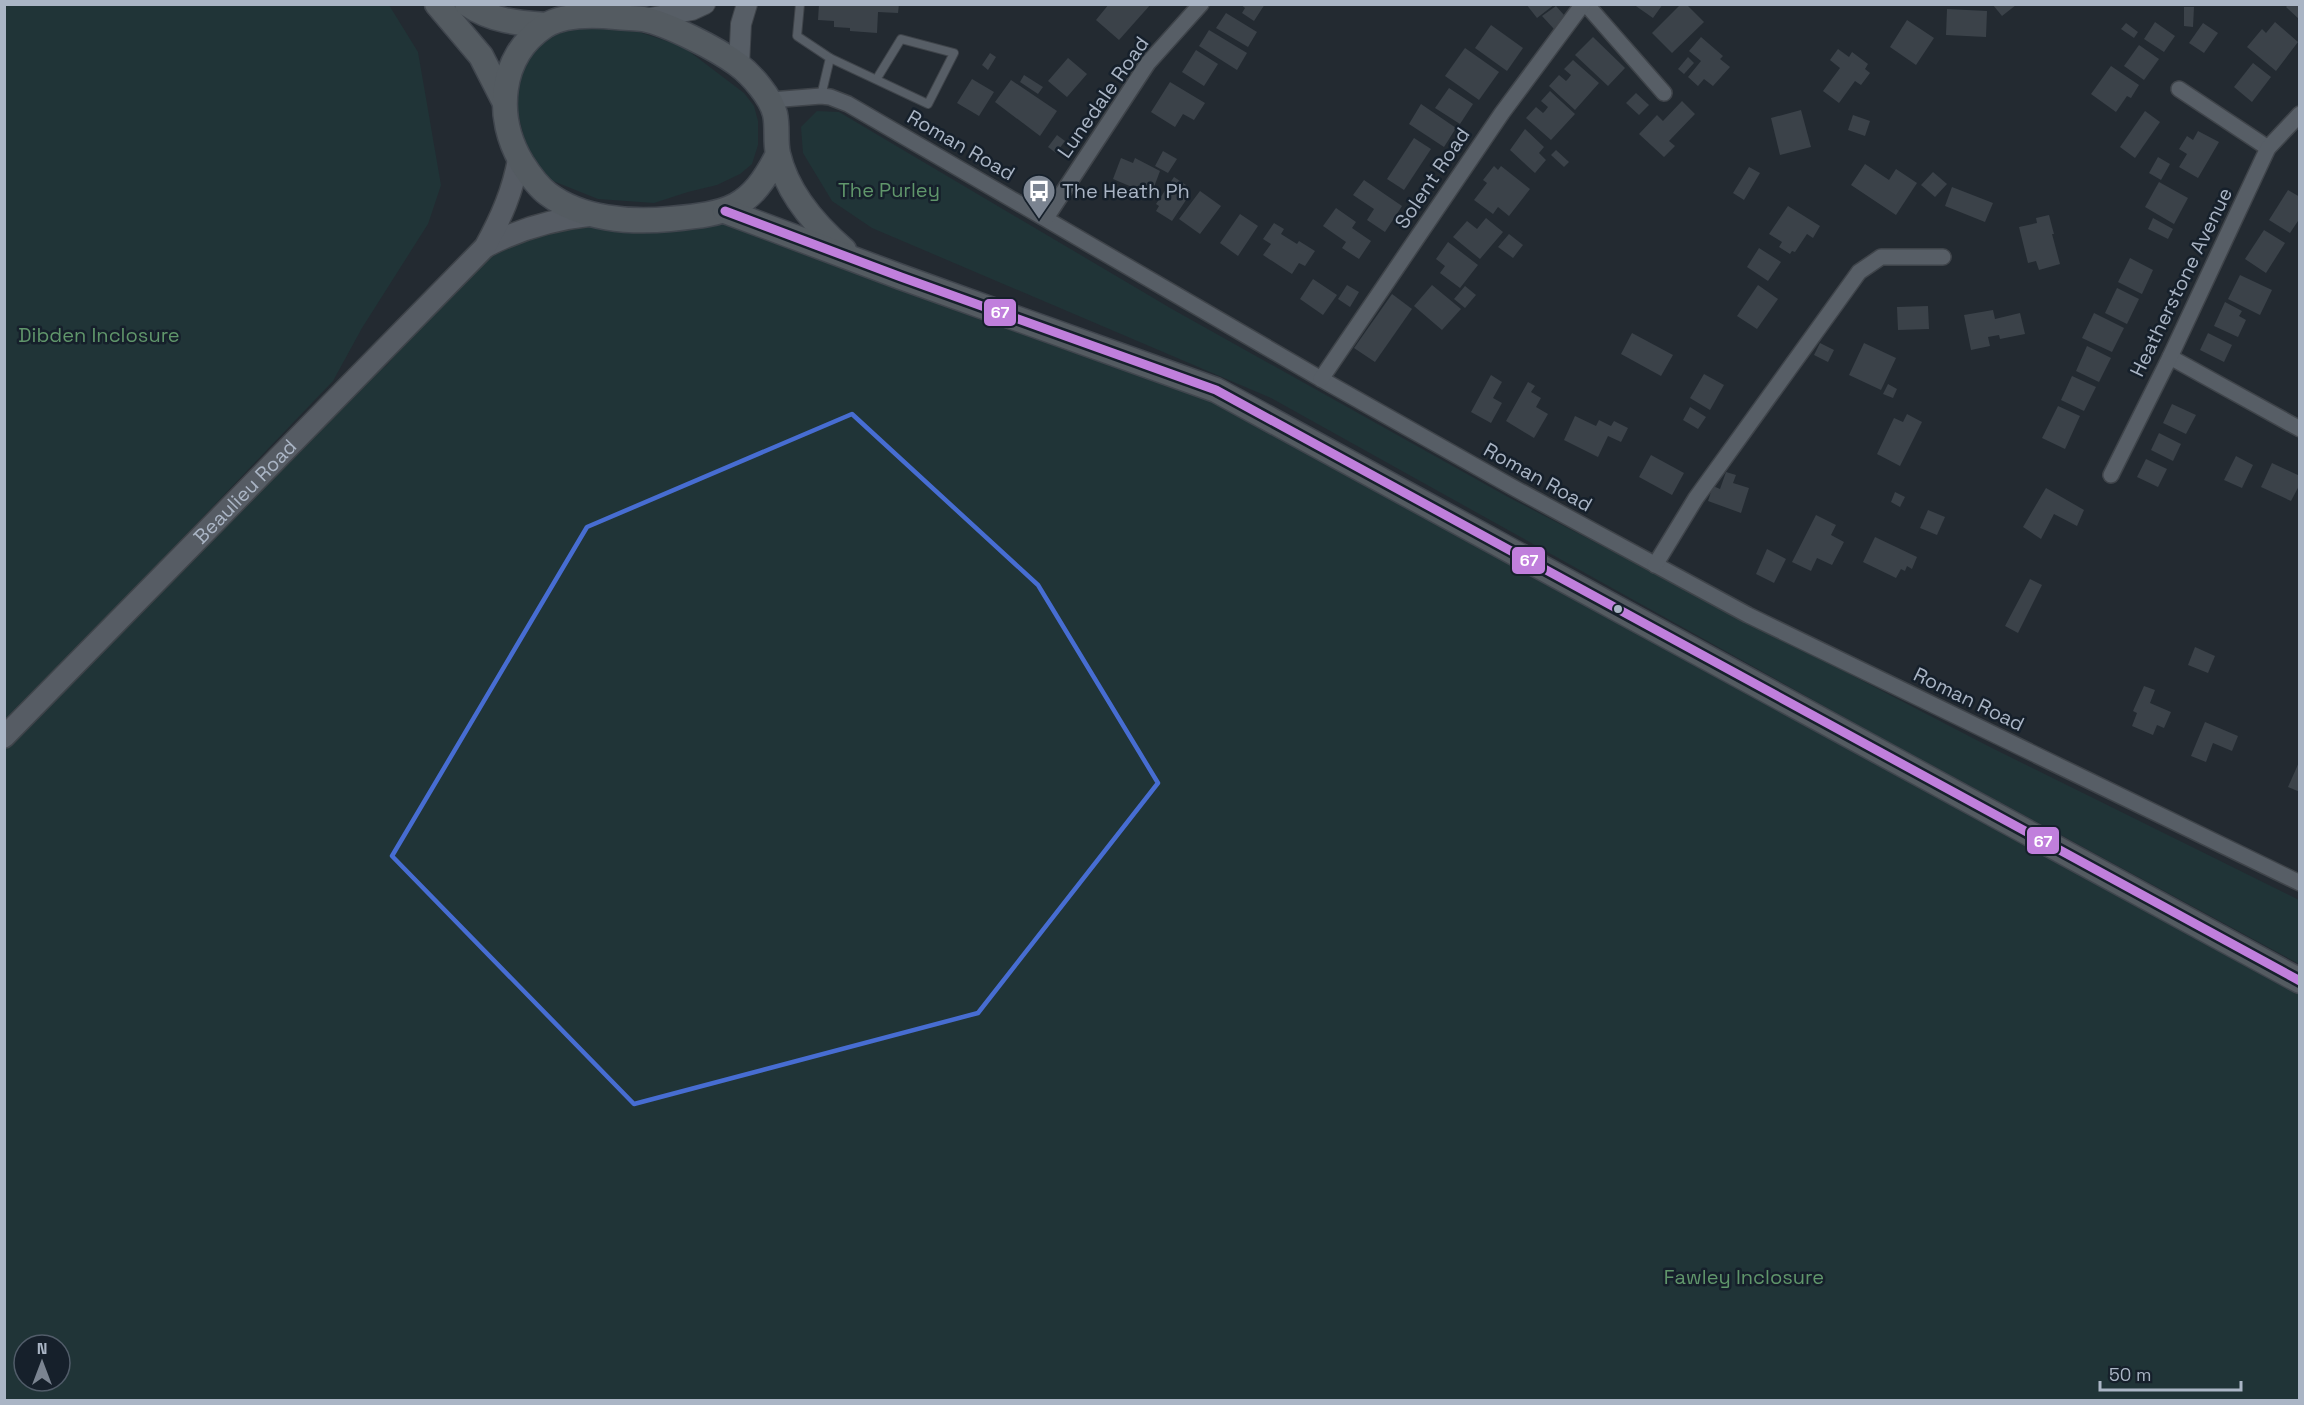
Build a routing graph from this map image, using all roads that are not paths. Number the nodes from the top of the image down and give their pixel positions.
1 (437, 4) edge
2 (467, 4) edge
3 (705, 4) edge
4 (747, 4) edge
5 (800, 4) edge
6 (1201, 4) edge
7 (1584, 4) edge
8 (602, 10) edge
9 (645, 19) junction
10 (546, 25) junction
11 (830, 58) junction
12 (739, 65) junction
13 (879, 75) dead end
14 (2179, 89) dead end
15 (1664, 93) dead end
16 (821, 96) junction
17 (503, 99) junction
18 (771, 100) junction
19 (2300, 114) edge
20 (2268, 148) junction
21 (778, 154) junction
22 (519, 157) junction
23 (725, 211) junction
24 (593, 215) junction
25 (1046, 218) junction
26 (485, 247) junction
27 (1943, 257) dead end
28 (857, 261) junction
29 (2170, 357) junction
30 (1321, 379) junction
31 (2300, 429) edge
32 (2111, 475) dead end
33 (1656, 565) junction
34 (4, 737) edge
35 (2298, 880) edge
36 (2300, 981) edge

1 - 17 main road
2 - 10 main road
3 - 9 street
4 - 12 street
5 - 11 lane
6 - 25 street, Lunedale Road
7 - 15 street
7 - 30 street, Solent Road
8 - 9 main road
8 - 10 main road
9 - 12 main road
10 - 17 main road
11 - 13 lane
11 - 16 lane
12 - 18 main road
14 - 20 street
16 - 18 street, Roman Road
16 - 25 street, Roman Road
17 - 22 main road
18 - 21 main road
19 - 20 street, Heatherstone Avenue
20 - 29 street, Heatherstone Avenue
21 - 23 main road
21 - 28 main road
22 - 24 main road
22 - 26 main road, Beaulieu Road
23 - 24 main road
23 - 28 main road
24 - 26 main road, Beaulieu Road
25 - 30 street, Roman Road
26 - 34 main road, Beaulieu Road
27 - 33 street
28 - 36 main road
29 - 31 street
29 - 32 street, Heatherstone Avenue
30 - 33 street, Roman Road
33 - 35 street, Roman Road

